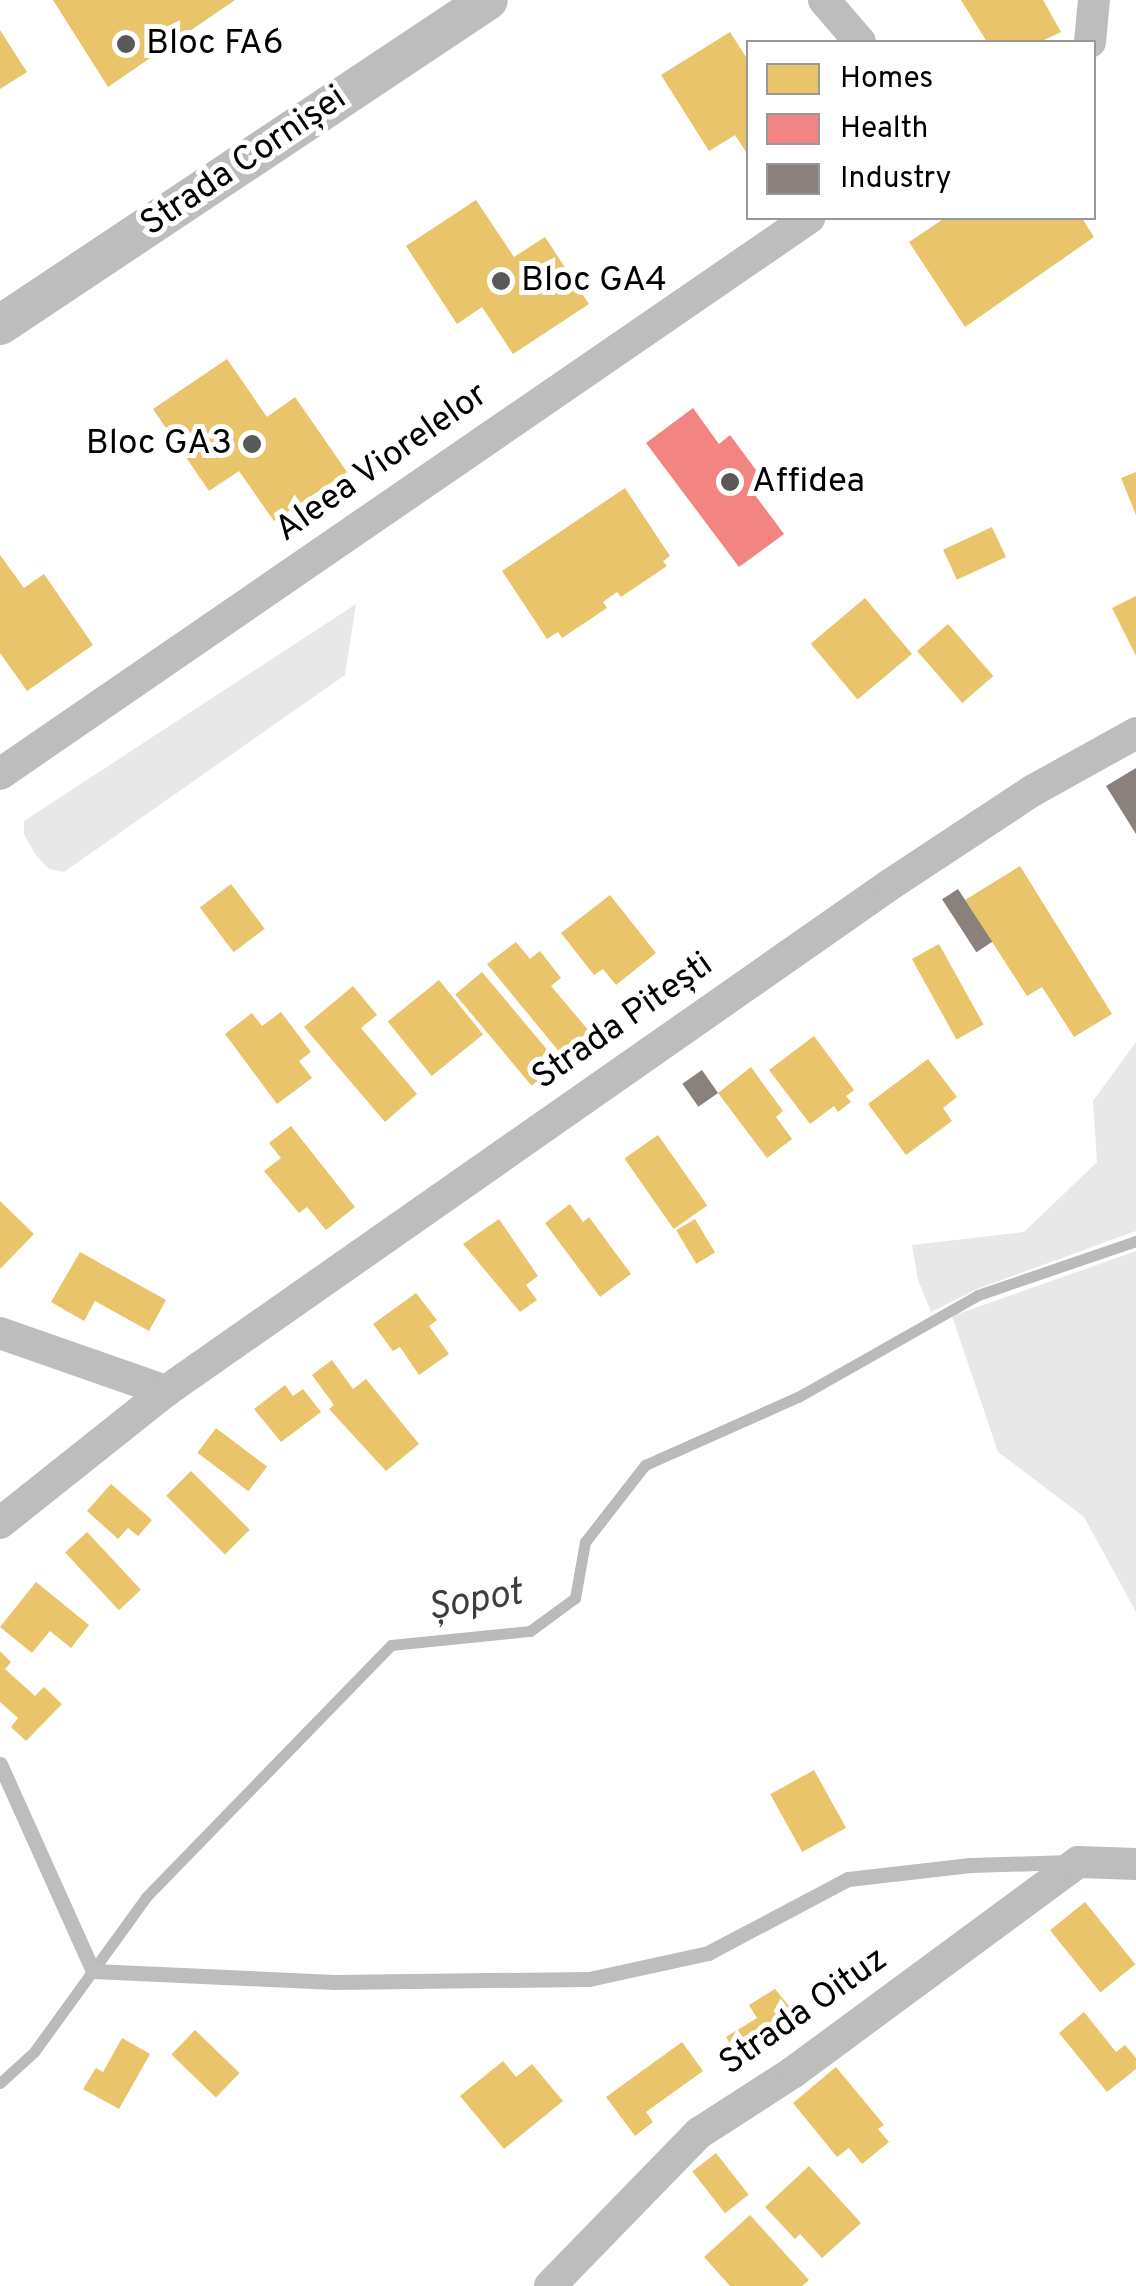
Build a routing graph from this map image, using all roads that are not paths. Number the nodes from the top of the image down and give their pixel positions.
1 (488, 0) edge
2 (824, 0) edge
3 (1094, 0) edge
4 (858, 40) edge
5 (1090, 40) edge
6 (806, 220) edge
7 (0, 325) edge
8 (1136, 733) edge
9 (0, 774) edge
10 (0, 1333) edge
11 (166, 1391) junction
12 (0, 1523) edge
13 (0, 1764) edge
14 (1078, 1862) junction
15 (1136, 1864) edge
16 (550, 2286) edge

1 - 7 street, Strada Cornișei
2 - 4 street
3 - 5 street
6 - 9 street, Aleea Viorelelor
8 - 11 street, Strada Pitești
10 - 11 street
11 - 12 street, Strada Pitești
13 - 14 lane
14 - 15 street
14 - 16 street, Strada Oituz

